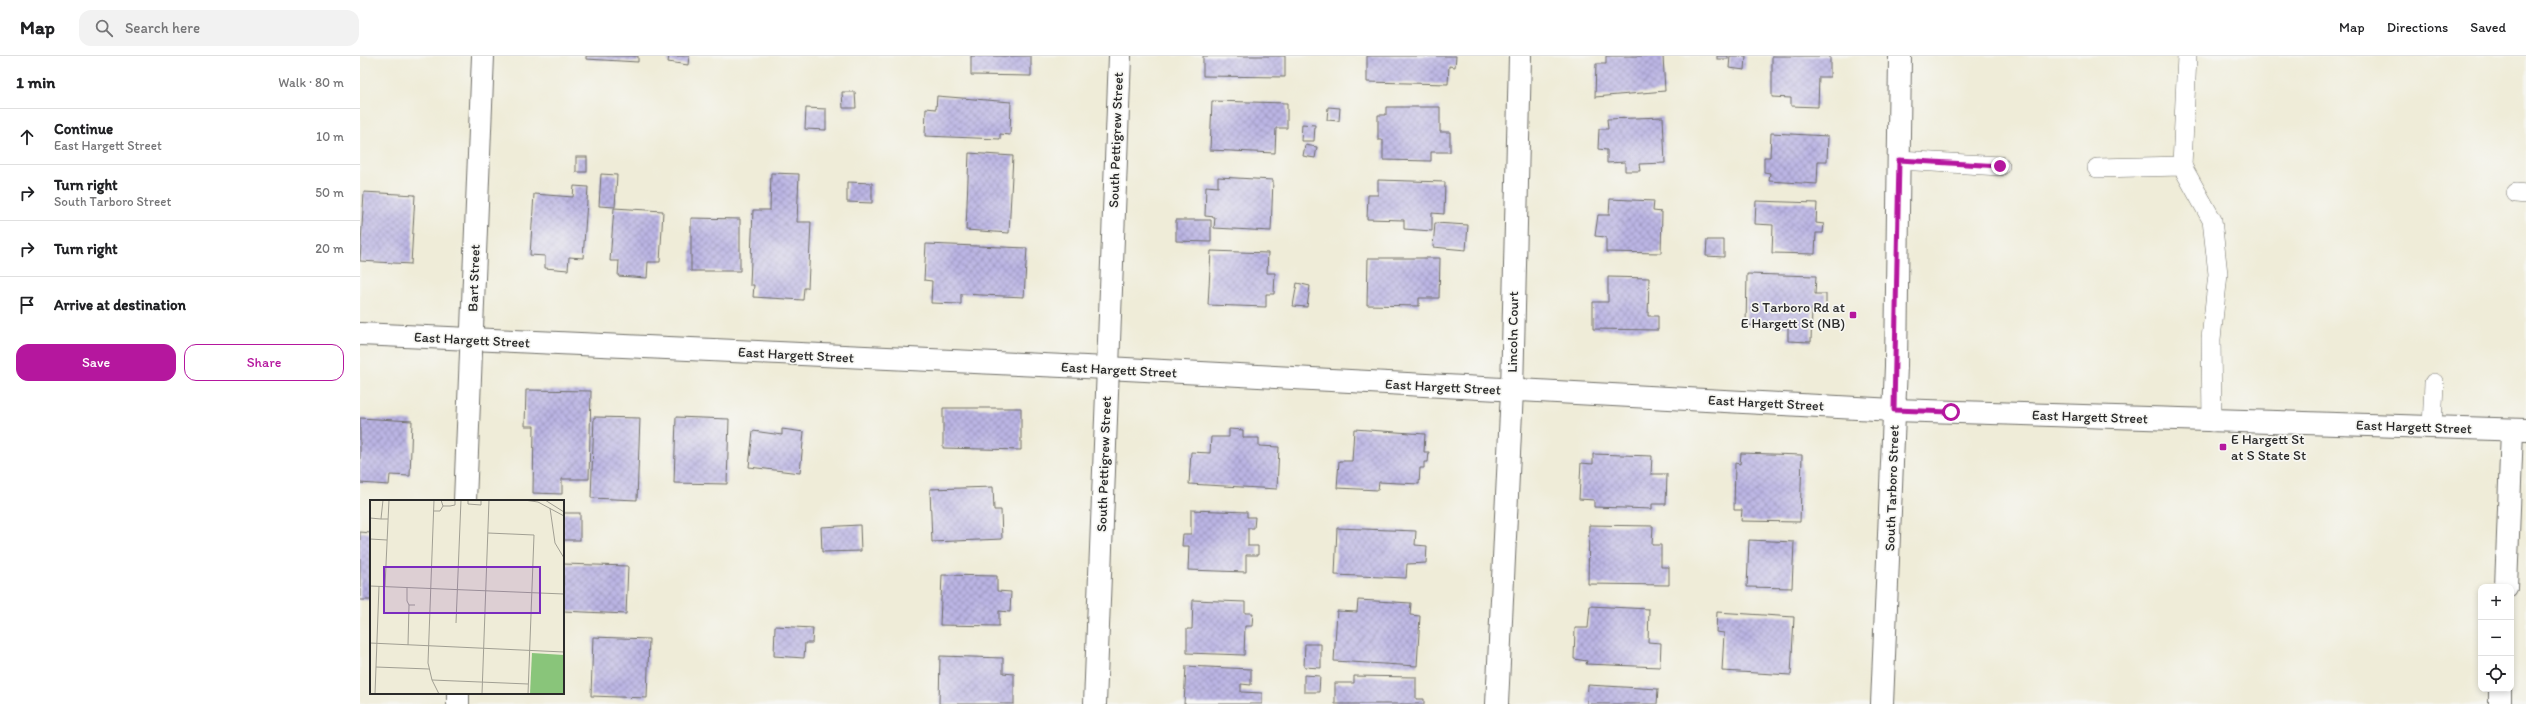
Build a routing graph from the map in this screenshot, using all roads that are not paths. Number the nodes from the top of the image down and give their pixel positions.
1 (483, 56) edge
2 (1120, 56) edge
3 (1520, 56) edge
4 (1900, 56) edge
5 (2187, 56) edge
6 (1899, 160) junction
7 (2000, 166) dead end
8 (2182, 166) junction
9 (2097, 168) dead end
10 (360, 334) edge
11 (471, 340) junction
12 (1107, 368) junction
13 (2434, 383) dead end
14 (1512, 391) junction
15 (1894, 410) junction
16 (2212, 422) junction
17 (2432, 428) junction
18 (2519, 430) edge
19 (465, 500) edge
20 (2506, 584) edge
21 (2500, 692) edge
22 (1095, 704) edge
23 (1497, 704) edge
24 (1882, 704) edge
25 (2500, 704) edge

1 - 11 street, Bart Street
2 - 12 street, South Pettigrew Street
3 - 14 street, Lincoln Court
4 - 6 street, South Tarboro Street
5 - 8 lane
6 - 7 lane
6 - 15 street, South Tarboro Street
8 - 9 lane
8 - 16 lane
10 - 11 street, East Hargett Street
11 - 12 street, East Hargett Street
11 - 19 street, Bart Street
12 - 14 street, East Hargett Street
12 - 22 street, South Pettigrew Street
13 - 17 lane
14 - 15 street, East Hargett Street
14 - 23 street, Lincoln Court
15 - 16 street, East Hargett Street
15 - 24 street, South Tarboro Street
16 - 17 street, East Hargett Street
17 - 18 street, East Hargett Street
18 - 20 street
21 - 25 street

